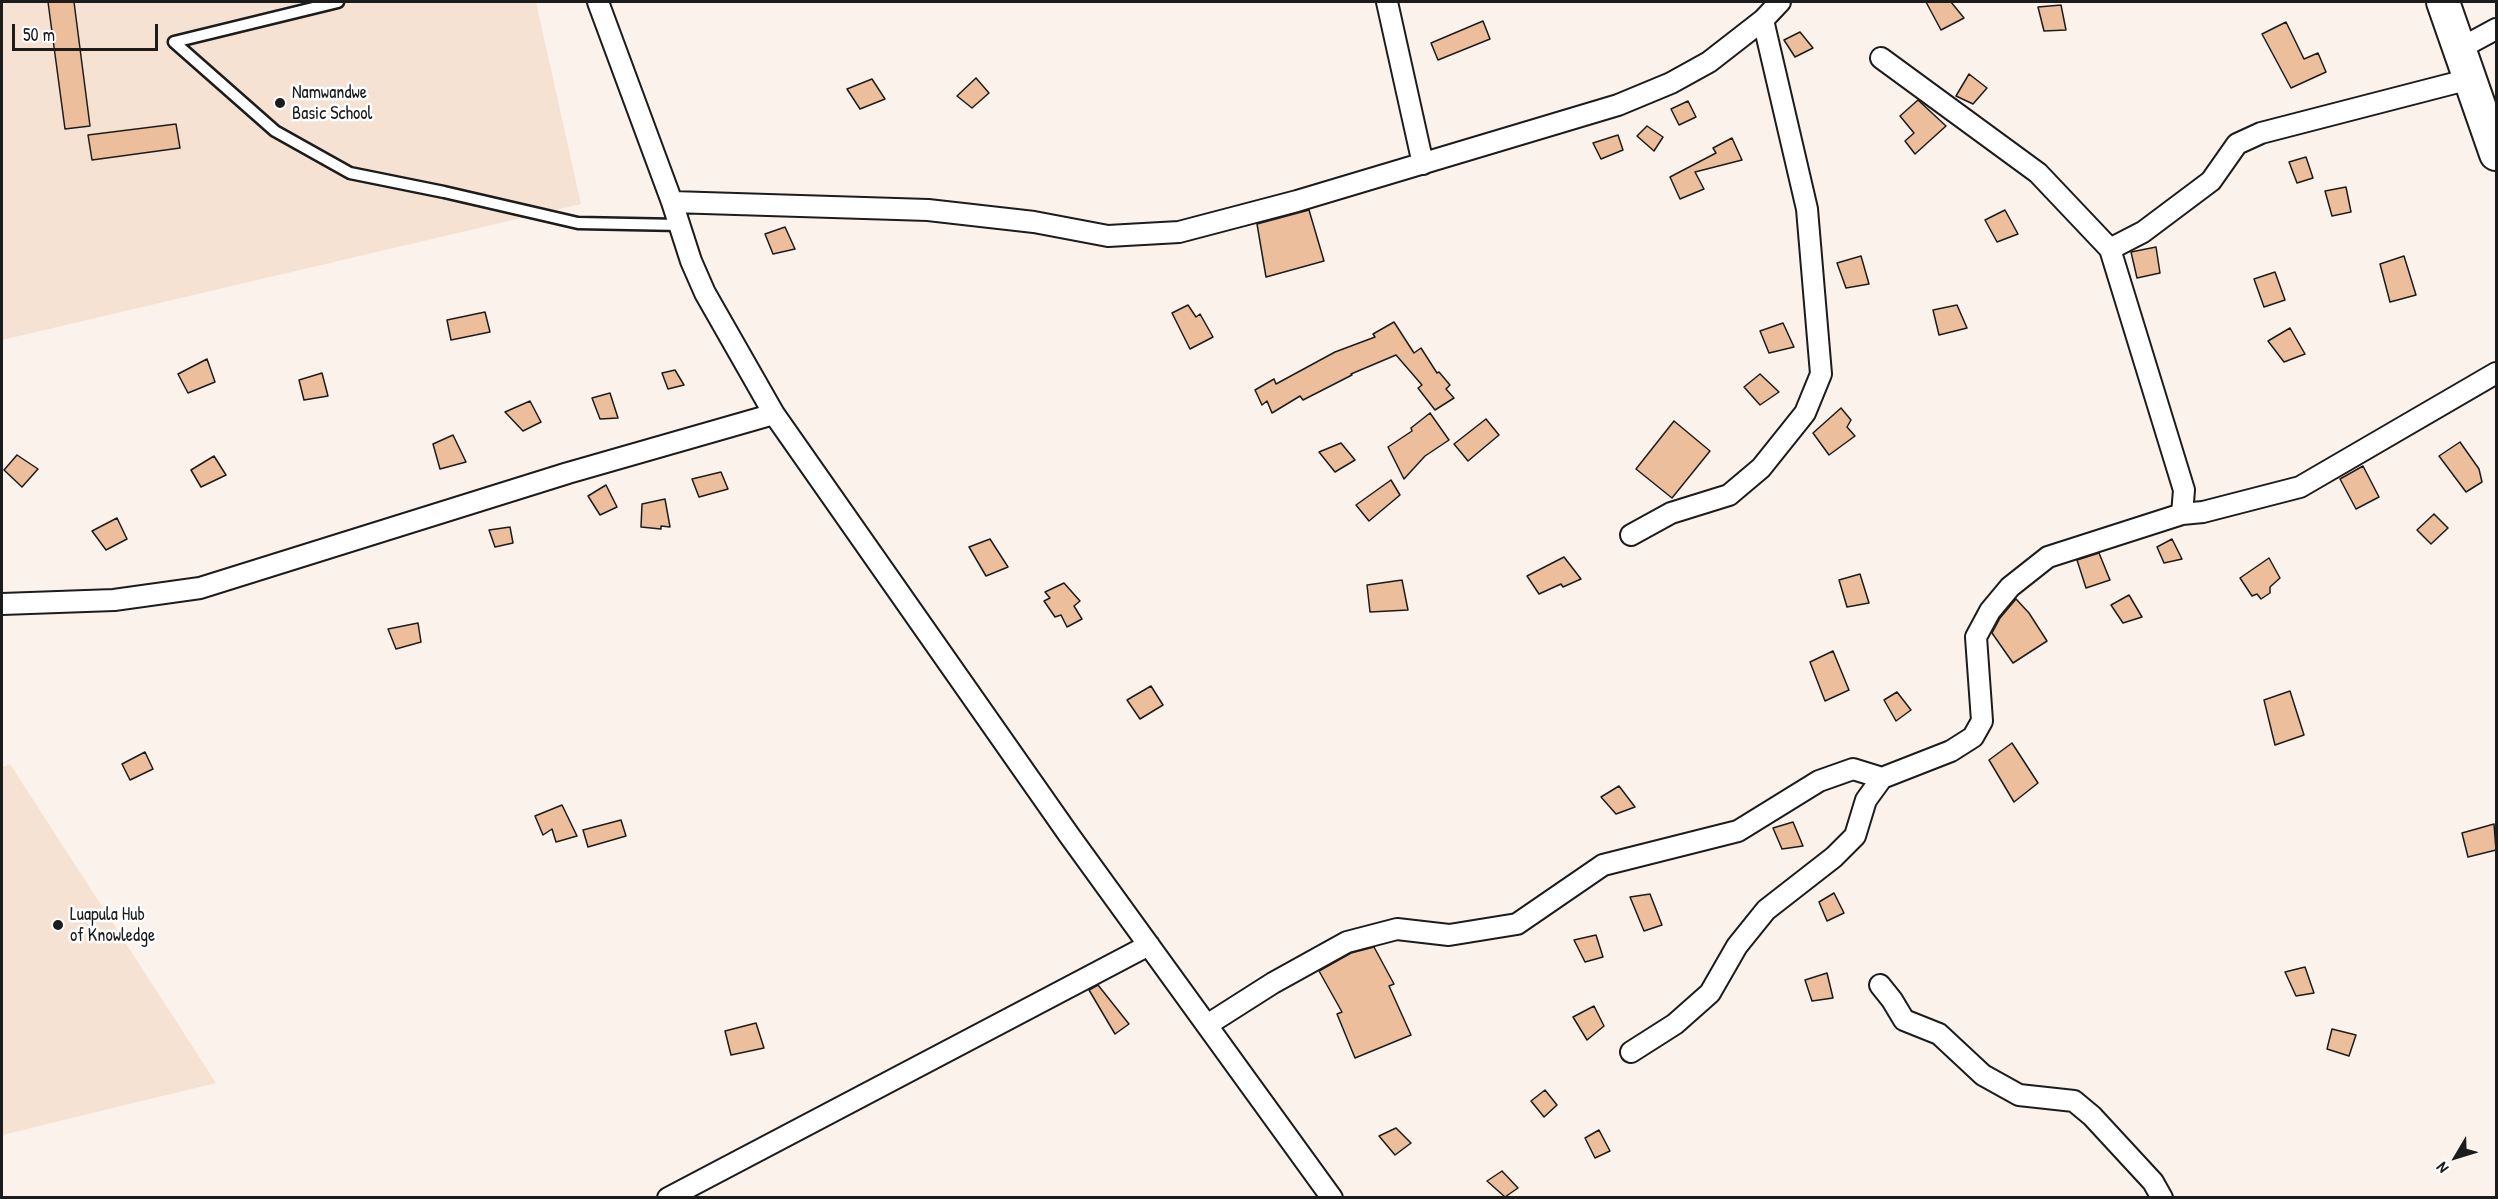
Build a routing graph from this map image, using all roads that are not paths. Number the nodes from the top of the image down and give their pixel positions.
1 (338, 2) edge
2 (598, 2) edge
3 (1387, 2) edge
4 (1780, 2) edge
5 (2442, 2) edge
6 (1763, 20) junction
7 (2496, 29) edge
8 (2459, 49) junction
9 (1881, 58) dead end
10 (2470, 79) junction
11 (2496, 154) edge
12 (1423, 164) junction
13 (672, 202) junction
14 (680, 225) junction
15 (2110, 249) junction
16 (2496, 373) edge
17 (774, 414) junction
18 (2182, 514) junction
19 (1631, 536) dead end
20 (2, 604) edge
21 (1882, 778) junction
22 (1149, 945) junction
23 (1880, 985) dead end
24 (1207, 1025) junction
25 (1631, 1052) dead end
26 (668, 1197) edge
27 (1332, 1197) edge
28 (2162, 1197) edge

1 - 14 lane
2 - 13 street
3 - 12 street
4 - 6 street
5 - 8 main road
6 - 12 street
6 - 19 street
7 - 8 street
8 - 10 main road
9 - 15 street
10 - 11 main road
10 - 15 street
12 - 13 street
13 - 14 street
14 - 17 street
15 - 18 street
16 - 18 street
17 - 20 street
17 - 22 street
18 - 21 street
21 - 24 street
21 - 25 street
22 - 24 street
22 - 26 street
23 - 28 street
24 - 27 street

